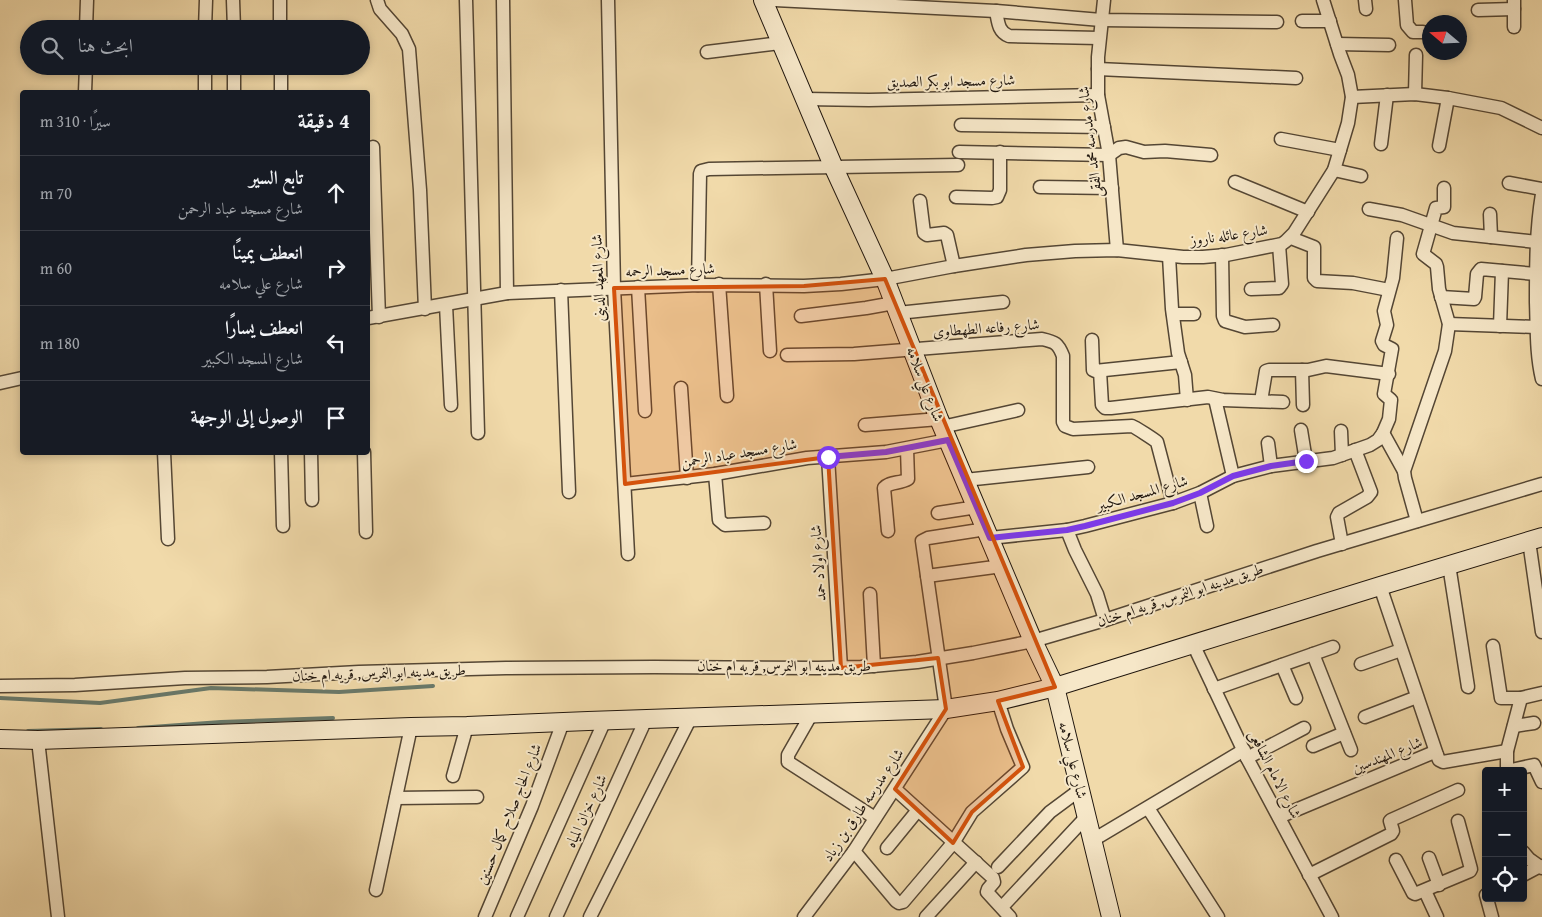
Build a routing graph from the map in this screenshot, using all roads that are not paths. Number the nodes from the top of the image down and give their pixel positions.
1 (87, 0) edge
2 (206, 0) edge
3 (233, 0) edge
4 (280, 0) edge
5 (377, 0) edge
6 (466, 0) edge
7 (504, 0) edge
8 (608, 0) edge
9 (763, 0) edge
10 (775, 0) edge
11 (1104, 0) edge
12 (1323, 0) edge
13 (1405, 0) edge
14 (1514, 5) edge
15 (1478, 10) dead end
16 (996, 11) junction
17 (86, 20) edge
18 (205, 20) edge
19 (234, 20) edge
20 (280, 20) edge
21 (1101, 20) junction
22 (1302, 21) dead end
23 (1330, 21) junction
24 (1277, 22) dead end
25 (1514, 27) dead end
26 (1422, 32) edge
27 (1099, 38) junction
28 (780, 43) junction
29 (1337, 44) junction
30 (1389, 45) dead end
31 (707, 52) dead end
32 (1416, 55) dead end
33 (1098, 69) junction
34 (86, 75) edge
35 (205, 75) edge
36 (234, 75) edge
37 (281, 75) edge
38 (1296, 78) dead end
39 (85, 90) edge
40 (205, 90) edge
41 (234, 90) edge
42 (281, 90) edge
43 (1098, 94) junction
44 (1415, 94) junction
45 (1387, 95) junction
46 (1352, 97) junction
47 (1448, 98) junction
48 (805, 99) junction
49 (961, 125) dead end
50 (1104, 127) junction
51 (1542, 128) edge
52 (1282, 140) dead end
53 (1381, 144) dead end
54 (1439, 146) dead end
55 (373, 147) dead end
56 (1340, 150) junction
57 (960, 152) dead end
58 (1000, 152) junction
59 (1109, 155) junction
60 (1211, 155) dead end
61 (958, 166) dead end
62 (834, 168) junction
63 (1334, 170) junction
64 (1361, 176) dead end
65 (1235, 182) dead end
66 (1509, 182) dead end
67 (1040, 187) dead end
68 (1112, 188) junction
69 (1444, 188) dead end
70 (1542, 189) edge
71 (1542, 194) edge
72 (956, 197) dead end
73 (920, 201) dead end
74 (1369, 209) dead end
75 (1308, 212) junction
76 (1490, 214) dead end
77 (1432, 227) junction
78 (1491, 237) junction
79 (1291, 238) junction
80 (1397, 238) dead end
81 (1536, 242) junction
82 (1278, 245) junction
83 (1116, 250) junction
84 (1222, 255) junction
85 (1169, 256) junction
86 (954, 266) junction
87 (1502, 271) junction
88 (1536, 274) junction
89 (885, 279) junction
90 (719, 284) junction
91 (766, 284) junction
92 (698, 285) junction
93 (638, 287) junction
94 (614, 288) junction
95 (1251, 289) dead end
96 (561, 290) junction
97 (1389, 290) junction
98 (507, 293) junction
99 (1441, 297) junction
100 (473, 299) junction
101 (1003, 302) dead end
102 (446, 305) junction
103 (896, 308) junction
104 (1539, 308) edge
105 (425, 309) junction
106 (1173, 314) junction
107 (1194, 314) dead end
108 (801, 316) dead end
109 (373, 318) edge
110 (1449, 324) junction
111 (1273, 326) dead end
112 (1500, 326) junction
113 (1536, 327) junction
114 (1092, 340) dead end
115 (912, 349) junction
116 (770, 351) dead end
117 (787, 355) dead end
118 (1181, 362) junction
119 (1302, 370) junction
120 (1100, 371) junction
121 (1388, 374) junction
122 (20, 378) edge
123 (1542, 379) edge
124 (0, 383) edge
125 (681, 388) dead end
126 (727, 396) dead end
127 (1215, 399) junction
128 (1187, 400) junction
129 (1262, 401) junction
130 (1283, 402) dead end
131 (451, 405) dead end
132 (1303, 405) dead end
133 (1018, 410) dead end
134 (645, 411) dead end
135 (865, 425) dead end
136 (943, 428) junction
137 (1301, 430) dead end
138 (1341, 431) dead end
139 (478, 433) dead end
140 (1383, 433) junction
141 (1268, 442) dead end
142 (907, 448) junction
143 (1355, 450) junction
144 (164, 455) edge
145 (281, 455) edge
146 (311, 455) edge
147 (364, 455) edge
148 (1342, 455) junction
149 (828, 457) junction
150 (1306, 461) junction
151 (1271, 466) junction
152 (1088, 467) dead end
153 (1404, 472) junction
154 (715, 474) junction
155 (1233, 476) junction
156 (687, 478) junction
157 (965, 480) junction
158 (624, 484) junction
159 (1542, 484) edge
160 (569, 492) dead end
161 (1200, 493) junction
162 (312, 500) dead end
163 (1173, 503) junction
164 (977, 507) junction
165 (938, 513) dead end
166 (1417, 521) junction
167 (764, 523) dead end
168 (283, 526) dead end
169 (1207, 526) dead end
170 (1067, 530) junction
171 (888, 531) dead end
172 (366, 532) dead end
173 (988, 534) junction
174 (168, 539) dead end
175 (1536, 539) edge
176 (1342, 544) junction
177 (628, 554) dead end
178 (1449, 565) junction
179 (1002, 566) junction
180 (927, 576) junction
181 (1380, 586) junction
182 (1539, 592) edge
183 (870, 594) dead end
184 (1105, 620) junction
185 (1542, 632) edge
186 (1033, 641) junction
187 (1193, 644) junction
188 (1493, 646) dead end
189 (1333, 647) dead end
190 (1400, 650) junction
191 (1314, 654) junction
192 (938, 658) junction
193 (1361, 664) dead end
194 (1282, 665) junction
195 (874, 666) junction
196 (841, 668) junction
197 (0, 686) edge
198 (1055, 686) junction
199 (1214, 688) junction
200 (1468, 688) dead end
201 (1542, 693) edge
202 (1417, 697) junction
203 (1296, 698) dead end
204 (1521, 698) junction
205 (998, 701) junction
206 (946, 709) junction
207 (812, 713) junction
208 (691, 717) junction
209 (1365, 717) dead end
210 (646, 719) junction
211 (605, 720) junction
212 (563, 722) junction
213 (1534, 724) dead end
214 (467, 726) junction
215 (1514, 726) junction
216 (411, 727) junction
217 (1304, 728) dead end
218 (1344, 732) junction
219 (0, 739) edge
220 (38, 740) junction
221 (1313, 746) dead end
222 (1351, 750) dead end
223 (1507, 751) junction
224 (1245, 754) junction
225 (1437, 755) junction
226 (1507, 767) edge
227 (1525, 767) edge
228 (454, 776) dead end
229 (1542, 782) edge
230 (895, 789) junction
231 (1081, 789) junction
232 (1458, 790) dead end
233 (477, 797) dead end
234 (396, 798) junction
235 (1148, 808) junction
236 (918, 810) junction
237 (1087, 816) junction
238 (1279, 817) junction
239 (875, 818) junction
240 (1458, 821) dead end
241 (1093, 840) junction
242 (953, 843) junction
243 (887, 848) dead end
244 (854, 851) junction
245 (1527, 857) edge
246 (1429, 858) dead end
247 (1396, 860) dead end
248 (976, 862) junction
249 (998, 867) dead end
250 (1541, 867) edge
251 (1527, 873) edge
252 (1310, 875) junction
253 (1440, 885) junction
254 (376, 890) dead end
255 (1425, 891) junction
256 (1488, 902) edge
257 (1006, 912) edge
258 (58, 917) edge
259 (485, 917) edge
260 (516, 917) edge
261 (556, 917) edge
262 (590, 917) edge
263 (804, 917) edge
264 (926, 917) edge
265 (1111, 917) edge
266 (1218, 917) edge
267 (1332, 917) edge
268 (1436, 917) edge
269 (1492, 917) edge

1 - 17 street
2 - 18 street
3 - 19 street
4 - 20 street
5 - 105 street
6 - 100 street
7 - 98 street
8 - 94 street, شارع المعهد الدينى
9 - 28 street, شارع علي سلامه
10 - 16 street
11 - 21 street, شارع مدرسه محمد الفقى
12 - 23 street, شارع عائله ناروز
13 - 26 street
14 - 15 street
14 - 25 street
16 - 21 street
16 - 27 street
21 - 24 street
21 - 27 street, شارع مدرسه محمد الفقى
22 - 23 street
23 - 29 street, شارع عائله ناروز
27 - 33 street, شارع مدرسه محمد الفقى
28 - 31 street
28 - 48 street, شارع علي سلامه
29 - 30 street
29 - 46 street, شارع عائله ناروز
32 - 44 street
33 - 38 street
33 - 43 street, شارع مدرسه محمد الفقى
34 - 39 street
35 - 40 street
36 - 41 street
37 - 42 street
43 - 48 street, شارع مسجد ابو بكر الصديق
43 - 50 street, شارع مدرسه محمد الفقى
44 - 45 street
44 - 47 street
45 - 46 street
45 - 53 street
46 - 56 street, شارع عائله ناروز
47 - 51 street
47 - 54 street
48 - 62 street, شارع علي سلامه
49 - 50 street
50 - 59 street, شارع مدرسه محمد الفقى
52 - 56 street
55 - 109 street
56 - 63 street, شارع عائله ناروز
57 - 58 street
58 - 59 street
58 - 72 street
59 - 60 street
59 - 68 street, شارع مدرسه محمد الفقى
61 - 62 street
62 - 89 street, شارع علي سلامه
62 - 92 street
63 - 64 street
63 - 75 street, شارع عائله ناروز
65 - 75 street
66 - 70 street
67 - 68 street
68 - 83 street, شارع مدرسه محمد الفقى
69 - 77 street
71 - 81 street
73 - 86 street
74 - 77 street
75 - 79 street, شارع عائله ناروز
76 - 78 street
77 - 78 street
77 - 99 street
78 - 81 street
79 - 82 street, شارع عائله ناروز
79 - 97 street
80 - 97 street
81 - 88 street
82 - 84 street, شارع عائله ناروز
82 - 95 street
83 - 85 street, شارع عائله ناروز
83 - 86 street, شارع عائله ناروز
84 - 85 street, شارع عائله ناروز
84 - 111 street
85 - 106 street
86 - 89 street, شارع عائله ناروز
87 - 88 street
87 - 99 street
87 - 112 street
88 - 104 street
89 - 91 street, شارع مسجد الرحمه
89 - 103 street, شارع علي سلامه
90 - 91 street, شارع مسجد الرحمه
90 - 92 street, شارع مسجد الرحمه
90 - 126 street
91 - 116 street
92 - 93 street, شارع مسجد الرحمه
93 - 94 street, شارع مسجد الرحمه
93 - 134 street
94 - 96 street, شارع مسجد الرحمه
94 - 158 street, شارع المعهد الدينى
96 - 98 street, شارع مسجد الرحمه
96 - 160 street
97 - 121 street
98 - 100 street, شارع مسجد الرحمه
99 - 110 street
100 - 102 street, شارع مسجد الرحمه
100 - 139 street
101 - 103 street
102 - 105 street, شارع مسجد الرحمه
102 - 131 street
103 - 108 street
103 - 115 street, شارع علي سلامه
104 - 113 street
105 - 109 street, شارع مسجد الرحمه
106 - 107 street
106 - 118 street
110 - 112 street
110 - 153 street
112 - 113 street
113 - 123 street
114 - 120 street
115 - 117 street
115 - 136 street, شارع علي سلامه
115 - 163 street, شارع رفاعه الطهطاوى
118 - 120 street
118 - 128 street
119 - 121 street
119 - 129 street
119 - 132 street
120 - 128 street
121 - 140 street
122 - 124 street
125 - 156 street
127 - 128 street
127 - 129 street
127 - 155 street
129 - 130 street
133 - 136 street
135 - 136 street
136 - 142 street, شارع مسجد عباد الرحمن
136 - 157 street, شارع علي سلامه
137 - 150 street
138 - 148 street
140 - 143 street, شارع المسجد الكبير
140 - 153 street
141 - 151 street
142 - 149 street, شارع مسجد عباد الرحمن
142 - 171 street
143 - 148 street, شارع المسجد الكبير
143 - 176 street
144 - 174 street
145 - 168 street
146 - 162 street
147 - 172 street
148 - 150 street, شارع المسجد الكبير
149 - 154 street, شارع مسجد عباد الرحمن
149 - 196 street, شارع اولاد حمد
150 - 151 street, شارع المسجد الكبير
151 - 155 street, شارع المسجد الكبير
152 - 157 street
153 - 166 street
154 - 156 street, شارع مسجد عباد الرحمن
154 - 167 street
155 - 161 street, شارع المسجد الكبير
156 - 158 street, شارع مسجد عباد الرحمن
157 - 164 street, شارع علي سلامه
158 - 177 street, شارع المعهد الدينى
159 - 166 street, طريق مدينه ابو النمرس, قريه ام خنان
161 - 163 street, شارع المسجد الكبير
161 - 169 street
163 - 170 street, شارع المسجد الكبير
164 - 165 street
164 - 173 street, شارع علي سلامه
166 - 176 street, طريق مدينه ابو النمرس, قريه ام خنان
170 - 173 street, شارع المسجد الكبير
170 - 184 street
173 - 179 street, شارع علي سلامه
173 - 180 street, شارع المسجد الكبير
175 - 178 street
175 - 182 street
176 - 184 street, طريق مدينه ابو النمرس, قريه ام خنان
178 - 181 street
178 - 200 street
179 - 180 street
179 - 186 street, شارع علي سلامه
180 - 192 street
181 - 187 street
181 - 190 street
182 - 185 street
183 - 195 street
184 - 186 street, طريق مدينه ابو النمرس, قريه ام خنان
186 - 192 street, طريق مدينه ابو النمرس, قريه ام خنان
186 - 198 street, شارع علي سلامه
187 - 198 street
187 - 199 street, شارع الامام الشافعى
188 - 204 street
189 - 191 street
190 - 193 street
190 - 202 street
191 - 194 street
191 - 218 street
192 - 195 street, طريق مدينه ابو النمرس, قريه ام خنان
192 - 206 street
194 - 199 street
194 - 203 street
195 - 196 street, طريق مدينه ابو النمرس, قريه ام خنان
196 - 197 street, طريق مدينه ابو النمرس, قريه ام خنان
198 - 205 street
198 - 231 street, شارع علي سلامه
199 - 224 street, شارع الامام الشافعى
201 - 204 street
202 - 209 street
202 - 225 street
204 - 215 street
205 - 206 street
205 - 242 street
206 - 207 street
206 - 230 street, شارع مدرسه طارق بن زياد
207 - 208 street
207 - 239 street
208 - 210 street
208 - 262 street
210 - 211 street
210 - 261 street, شارع خزان المياه
211 - 212 street
211 - 260 street
212 - 214 street
212 - 259 street, شارع الحاج صلاح كمال حسنين
213 - 215 street
214 - 216 street
214 - 228 street
215 - 223 street
216 - 220 street
216 - 234 street
217 - 224 street
218 - 221 street
218 - 222 street
219 - 220 street
220 - 258 street
223 - 225 street, شارع المهندسين
223 - 226 street
224 - 235 street
224 - 238 street, شارع الامام الشافعى
225 - 238 street, شارع المهندسين
227 - 229 street
230 - 236 street
230 - 239 street, شارع مدرسه طارق بن زياد
231 - 237 street, شارع علي سلامه
231 - 249 street
232 - 252 street
233 - 234 street
234 - 254 street
235 - 241 street
235 - 266 street
236 - 242 street
236 - 243 street
237 - 241 street, شارع علي سلامه
237 - 257 street
238 - 252 street, شارع الامام الشافعى
239 - 244 street, شارع مدرسه طارق بن زياد
240 - 253 street
241 - 265 street, شارع علي سلامه
242 - 244 street
242 - 248 street
244 - 263 street, شارع مدرسه طارق بن زياد
245 - 250 street
246 - 253 street
247 - 255 street
248 - 257 street
248 - 264 street
250 - 251 street
252 - 267 street, شارع الامام الشافعى
253 - 255 street
255 - 268 street
256 - 269 street

